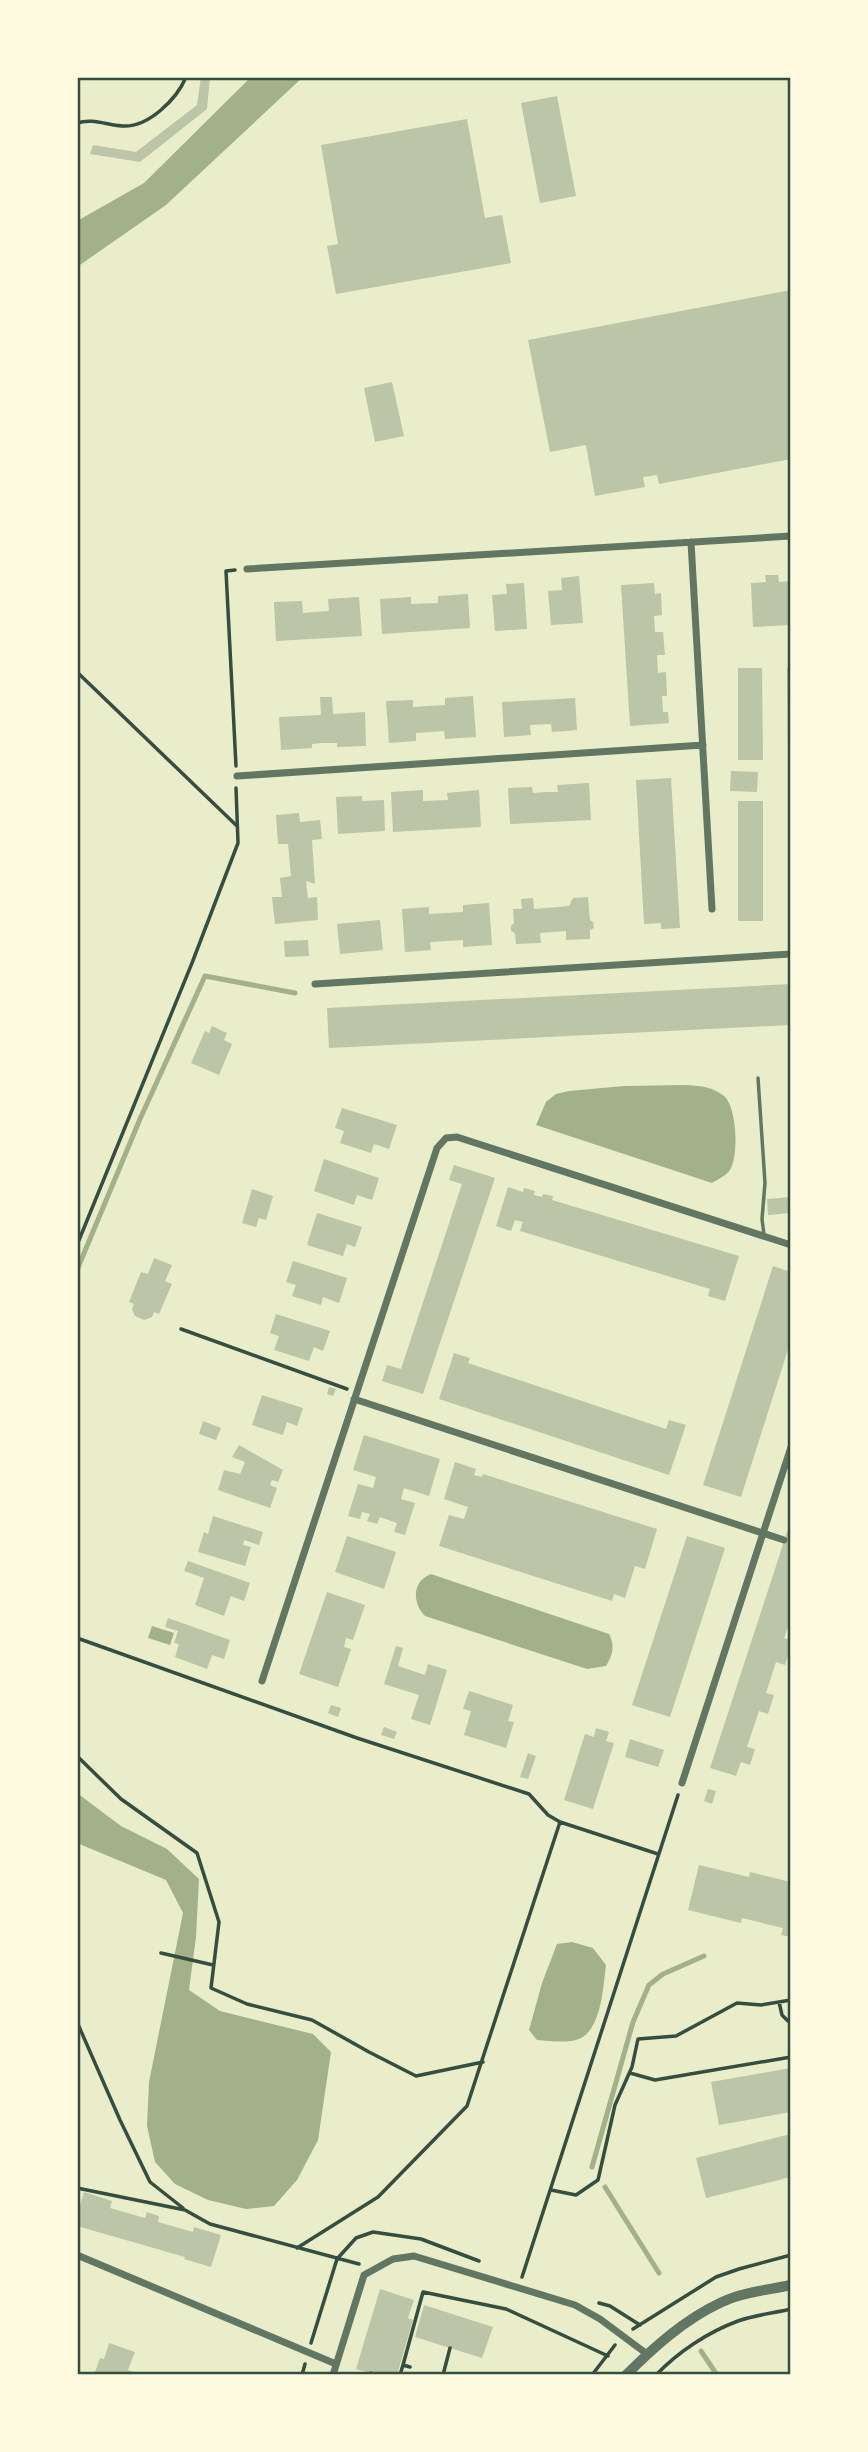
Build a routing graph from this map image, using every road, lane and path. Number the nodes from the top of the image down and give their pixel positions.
1 (187, 77) edge
2 (77, 123) edge
3 (791, 536) edge
4 (691, 542) junction
5 (247, 569) joint
6 (77, 672) edge
7 (703, 745) junction
8 (237, 776) junction
9 (238, 827) junction
10 (712, 909) dead end
11 (791, 954) edge
12 (315, 984) dead end
13 (758, 1078) dead end
14 (764, 1237) junction
15 (77, 1245) edge
16 (791, 1245) edge
17 (181, 1329) dead end
18 (355, 1396) junction
19 (791, 1447) edge
20 (762, 1532) junction
21 (784, 1539) dead end
22 (77, 1638) edge
23 (262, 1681) dead end
24 (77, 1756) edge
25 (681, 1783) joint
26 (560, 1822) junction
27 (659, 1854) junction
28 (161, 1953) dead end
29 (213, 1965) junction
30 (791, 2000) edge
31 (779, 2002) junction
32 (791, 2021) edge
33 (77, 2022) edge
34 (791, 2057) edge
35 (483, 2062) junction
36 (630, 2073) junction
37 (77, 2188) edge
38 (550, 2190) junction
39 (185, 2210) junction
40 (298, 2248) junction
41 (77, 2255) edge
42 (791, 2255) edge
43 (337, 2259) junction
44 (489, 2264) dead end
45 (375, 2267) junction
46 (511, 2272) dead end
47 (522, 2276) junction
48 (534, 2280) dead end
49 (791, 2285) edge
50 (518, 2288) junction
51 (597, 2302) dead end
52 (791, 2309) edge
53 (640, 2325) junction
54 (622, 2334) junction
55 (450, 2348) dead end
56 (308, 2352) junction
57 (647, 2354) junction
58 (608, 2356) junction
59 (336, 2364) junction
60 (403, 2365) junction
61 (410, 2367) dead end
62 (302, 2375) edge
63 (333, 2375) edge
64 (400, 2375) edge
65 (443, 2375) edge
66 (592, 2375) edge
67 (626, 2375) edge
68 (656, 2375) edge

1 - 2 path
3 - 4 street
4 - 5 street
4 - 7 street
5 - 8 path
6 - 9 path
7 - 8 street
7 - 10 street
8 - 9 path
9 - 15 path
11 - 12 street
13 - 14 lane
14 - 16 street
14 - 18 street
17 - 18 path
18 - 20 street
18 - 23 street
19 - 20 street
20 - 21 street
20 - 25 street
22 - 26 path
24 - 29 path
25 - 27 path
26 - 27 path
26 - 35 path
27 - 38 path
28 - 29 path
29 - 35 path
30 - 31 path
31 - 32 path
31 - 36 path
33 - 39 path
34 - 36 path
35 - 40 path
36 - 38 path
37 - 39 path
38 - 47 path
39 - 40 path
40 - 43 path
41 - 56 street
42 - 53 path
43 - 44 path
43 - 45 path
43 - 56 path
45 - 50 street
45 - 59 street
46 - 47 path
47 - 48 path
47 - 50 path
49 - 57 street
50 - 54 street
51 - 53 path
52 - 68 path
53 - 54 path
54 - 57 street
54 - 58 path
55 - 65 path
56 - 59 street
56 - 62 path
57 - 67 street
58 - 60 path
58 - 66 path
59 - 63 street
60 - 61 path
60 - 64 path

